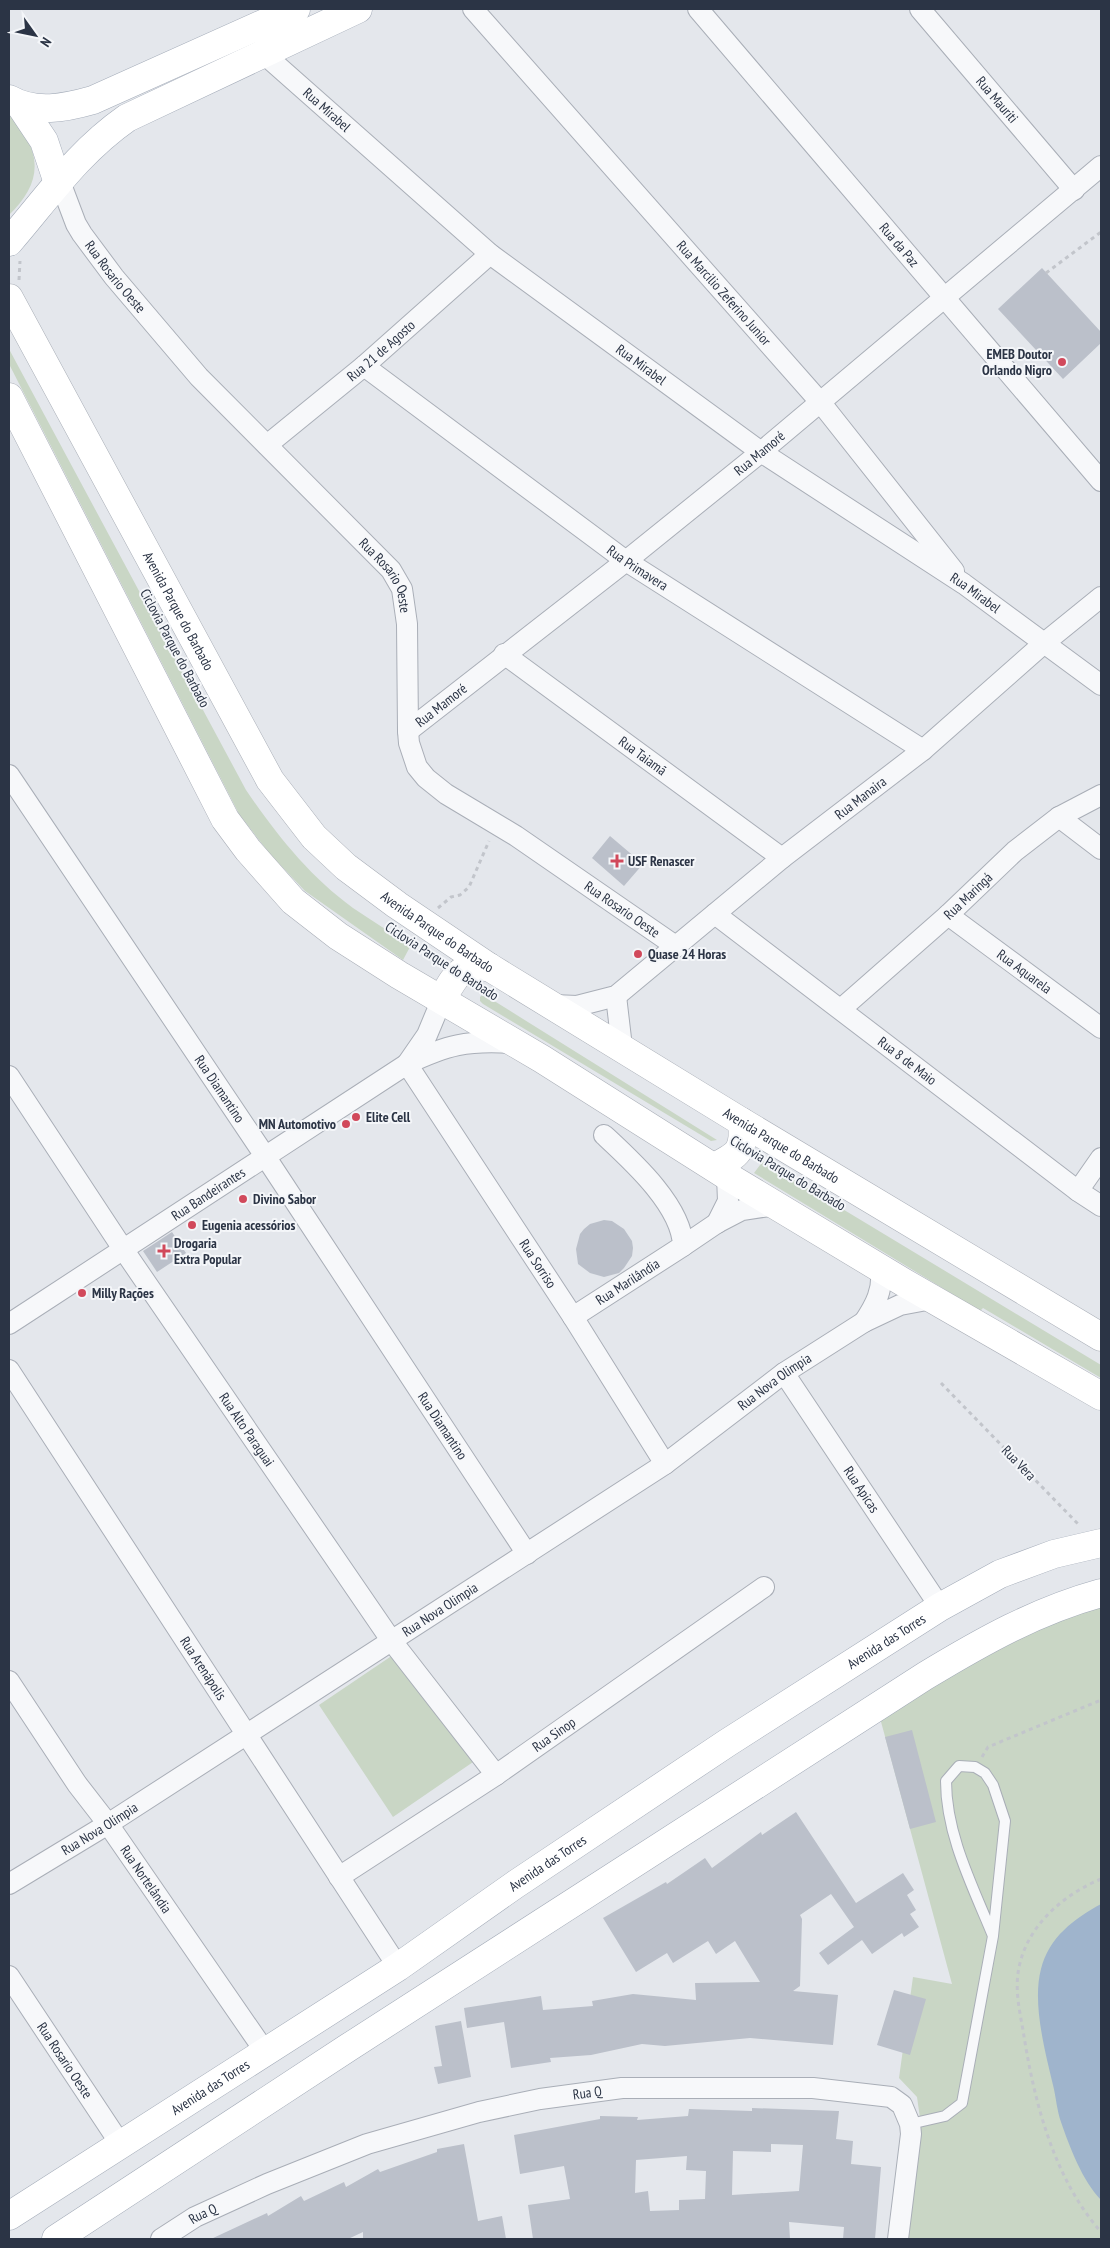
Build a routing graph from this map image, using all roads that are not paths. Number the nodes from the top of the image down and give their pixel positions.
1 (296, 9) edge
2 (358, 9) edge
3 (473, 9) edge
4 (698, 9) edge
5 (920, 9) edge
6 (264, 54) junction
7 (14, 102) edge
8 (1101, 166) edge
9 (58, 183) junction
10 (1074, 190) junction
11 (15, 249) edge
12 (490, 254) junction
13 (944, 297) junction
14 (11, 303) edge
15 (364, 366) junction
16 (9, 397) edge
17 (821, 403) junction
18 (267, 445) junction
19 (760, 452) junction
20 (1101, 481) edge
21 (626, 561) junction
22 (964, 584) junction
23 (1101, 598) edge
24 (1043, 644) junction
25 (504, 654) junction
26 (1101, 685) edge
27 (408, 731) junction
28 (923, 750) junction
29 (9, 775) edge
30 (1101, 795) edge
31 (1059, 817) junction
32 (1101, 849) edge
33 (782, 858) junction
34 (715, 914) junction
35 (948, 915) junction
36 (677, 947) junction
37 (489, 967) junction
38 (616, 996) junction
39 (442, 999) junction
40 (554, 1005) junction
41 (841, 1009) junction
42 (1101, 1028) edge
43 (516, 1044) junction
44 (622, 1047) junction
45 (407, 1064) junction
46 (9, 1076) edge
47 (742, 1122) junction
48 (604, 1135) dead end
49 (265, 1156) junction
50 (1101, 1158) edge
51 (721, 1172) junction
52 (1078, 1191) junction
53 (776, 1205) junction
54 (1101, 1206) edge
55 (717, 1223) junction
56 (683, 1246) junction
57 (123, 1249) junction
58 (881, 1269) junction
59 (932, 1299) junction
60 (573, 1317) junction
61 (864, 1322) junction
62 (9, 1324) edge
63 (1101, 1336) edge
64 (9, 1370) edge
65 (784, 1373) junction
66 (1101, 1396) edge
67 (665, 1464) junction
68 (1099, 1543) edge
69 (527, 1554) junction
70 (764, 1587) dead end
71 (1101, 1592) edge
72 (940, 1607) junction
73 (391, 1640) junction
74 (9, 1680) edge
75 (246, 1734) junction
76 (496, 1775) junction
77 (108, 1824) junction
78 (339, 1878) junction
79 (9, 1884) edge
80 (993, 1936) junction
81 (398, 1968) junction
82 (9, 1976) edge
83 (350, 1998) junction
84 (350, 2047) junction
85 (266, 2053) junction
86 (910, 2124) junction
87 (121, 2145) junction
88 (9, 2216) edge
89 (56, 2239) edge
90 (161, 2239) edge
91 (898, 2239) edge

1 - 7 main road
2 - 6 main road
3 - 17 street, Rua Marcilio Zeferino Junior
4 - 13 street, Rua da Paz
5 - 10 street, Rua Mauriti
6 - 9 main road
6 - 12 street, Rua Mirabel
7 - 9 main road
8 - 10 street, Rua Mamoré
9 - 11 main road
9 - 18 street, Rua Rosario Oeste
10 - 13 street, Rua Mamoré
12 - 15 street, Rua 21 de Agosto
12 - 19 street, Rua Mirabel
13 - 17 street, Rua Mamoré
13 - 20 street, Rua da Paz
14 - 37 main road, Avenida Parque do Barbado
15 - 18 street, Rua 21 de Agosto
15 - 21 street, Rua Primavera
16 - 39 main road
17 - 19 street, Rua Mamoré
17 - 22 street, Rua Marcilio Zeferino Junior
18 - 27 street, Rua Rosario Oeste
19 - 21 street, Rua Mamoré
19 - 22 street, Rua Mirabel
21 - 25 street, Rua Mamoré
21 - 28 street, Rua Primavera
22 - 24 street, Rua Mirabel
23 - 24 street, Rua Manaira
24 - 26 street, Rua Mirabel
24 - 28 street, Rua Manaira
25 - 27 street, Rua Mamoré
25 - 33 street, Rua Taiamã
27 - 36 street, Rua Rosario Oeste
28 - 33 street, Rua Manaira
29 - 49 street, Rua Diamantino
30 - 31 street, Rua Maringá
31 - 32 street
31 - 35 street, Rua Maringá
33 - 34 street, Rua Manaira
34 - 36 street, Rua Manaira
34 - 41 street, Rua 8 de Maio
35 - 41 street, Rua Maringá
35 - 42 street, Rua Aquarela
36 - 38 street, Rua Manaira
37 - 39 main road
37 - 40 main road, Avenida Parque do Barbado
38 - 40 street, Rua Manaira
38 - 44 street
39 - 43 main road
39 - 45 street, Rua Bandeirantes
40 - 44 main road, Avenida Parque do Barbado
41 - 52 street, Rua 8 de Maio
43 - 45 street, Rua Bandeirantes
43 - 51 main road
44 - 47 main road, Avenida Parque do Barbado
45 - 49 street, Rua Bandeirantes
45 - 60 street, Rua Sorriso
46 - 57 street, Rua Alto Paraguai
47 - 51 main road
47 - 63 main road, Avenida Parque do Barbado
48 - 56 street
49 - 57 street, Rua Bandeirantes
49 - 69 street, Rua Diamantino
50 - 52 street
51 - 53 main road
51 - 55 street, Rua Marilândia
52 - 54 street, Rua 8 de Maio
53 - 55 street, Rua Marilândia
53 - 58 main road
55 - 56 street, Rua Marilândia
56 - 60 street, Rua Marilândia
57 - 62 street, Rua Bandeirantes
57 - 73 street, Rua Alto Paraguai
58 - 59 main road
58 - 61 street, Rua Nova Olimpia
59 - 61 street, Rua Nova Olimpia
59 - 66 main road
60 - 67 street, Rua Sorriso
61 - 65 street, Rua Nova Olimpia
64 - 75 street, Rua Arenápolis
65 - 67 street, Rua Nova Olimpia
65 - 72 street, Rua Apicas
67 - 69 street, Rua Nova Olimpia
68 - 72 main road, Avenida das Torres
69 - 73 street, Rua Nova Olimpia
70 - 76 street, Rua Sinop
71 - 84 main road
72 - 81 main road, Avenida das Torres
73 - 75 street, Rua Nova Olimpia
73 - 76 street, Rua Alto Paraguai
74 - 77 street, Rua Nortelândia
75 - 77 street, Rua Nova Olimpia
75 - 78 street, Rua Arenápolis
76 - 78 street, Rua Sinop
77 - 79 street, Rua Nova Olimpia
77 - 85 street, Rua Nortelândia
78 - 81 street, Rua Arenápolis
80 - 80 lane
80 - 86 lane
81 - 83 main road, Avenida das Torres
82 - 87 street, Rua Rosario Oeste
83 - 84 main road
83 - 85 main road, Avenida das Torres
84 - 89 main road
85 - 87 main road, Avenida das Torres
86 - 90 street, Rua Q
86 - 91 street
87 - 88 main road, Avenida das Torres

